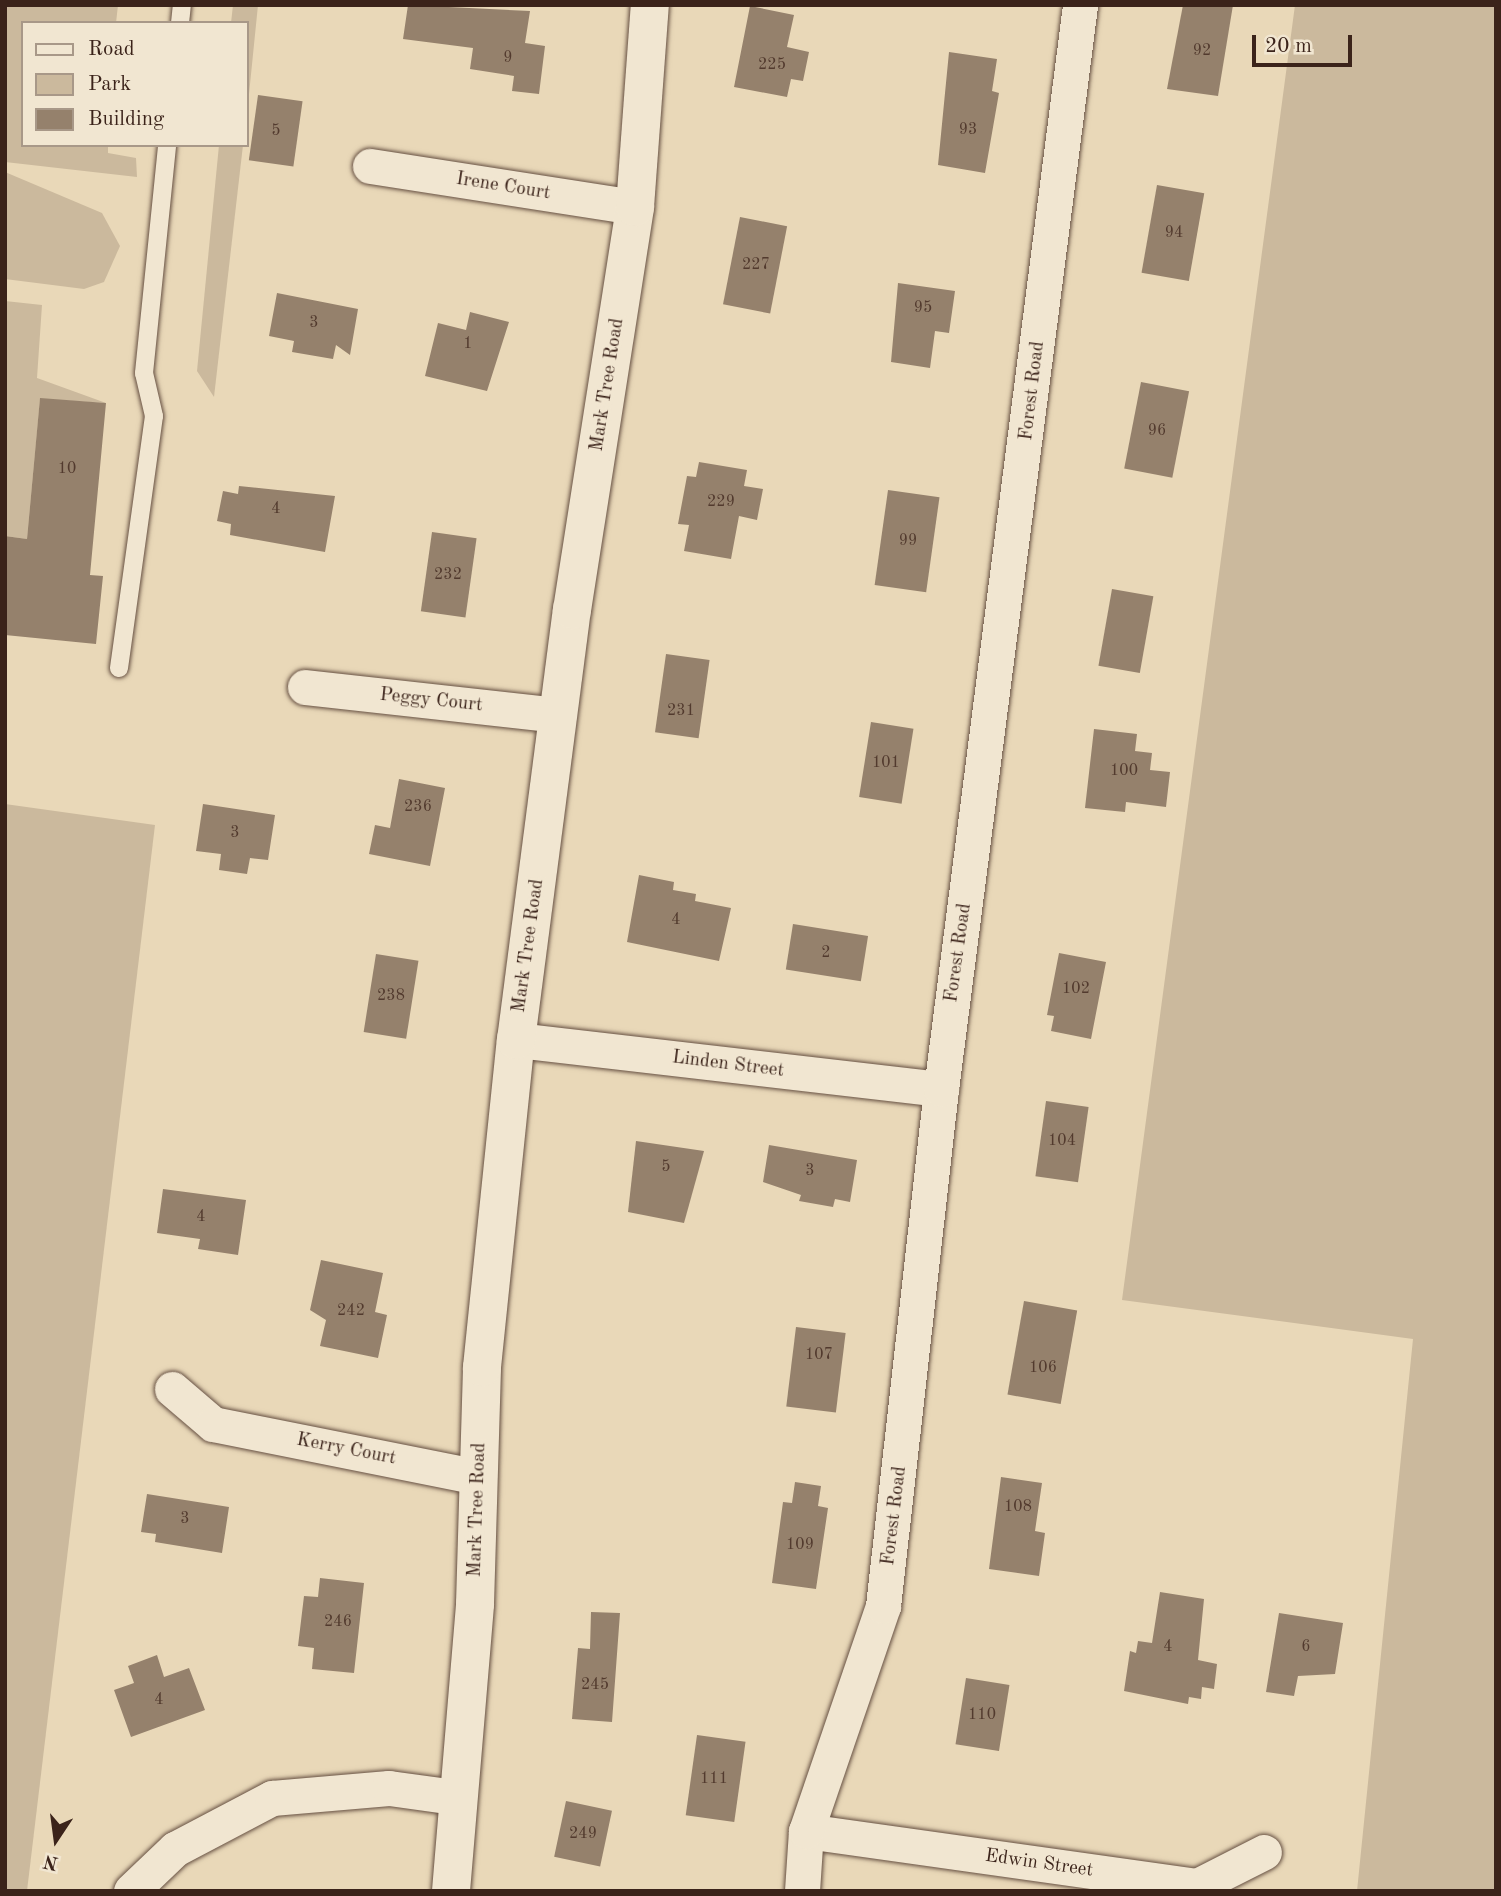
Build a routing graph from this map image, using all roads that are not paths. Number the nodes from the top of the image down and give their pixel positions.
1 (650, 5) edge
2 (1080, 5) edge
3 (167, 147) edge
4 (370, 166) dead end
5 (635, 207) junction
6 (119, 668) dead end
7 (305, 687) dead end
8 (557, 715) junction
9 (516, 1040) junction
10 (941, 1089) junction
11 (172, 1389) dead end
12 (479, 1477) junction
13 (455, 1797) junction
14 (806, 1831) junction
15 (1264, 1852) dead end
16 (131, 1891) edge
17 (451, 1891) edge
18 (802, 1891) edge

1 - 5 street, Mark Tree Road
2 - 10 street, Forest Road
3 - 6 lane
4 - 5 street, Irene Court
5 - 8 street, Mark Tree Road
7 - 8 street, Peggy Court
8 - 9 street, Mark Tree Road
9 - 10 street, Linden Street
9 - 12 street, Mark Tree Road
10 - 14 street, Forest Road
11 - 12 street, Kerry Court
12 - 13 street, Mark Tree Road
13 - 16 street
13 - 17 street, Mark Tree Road
14 - 15 street, Edwin Street
14 - 18 street, Forest Road

